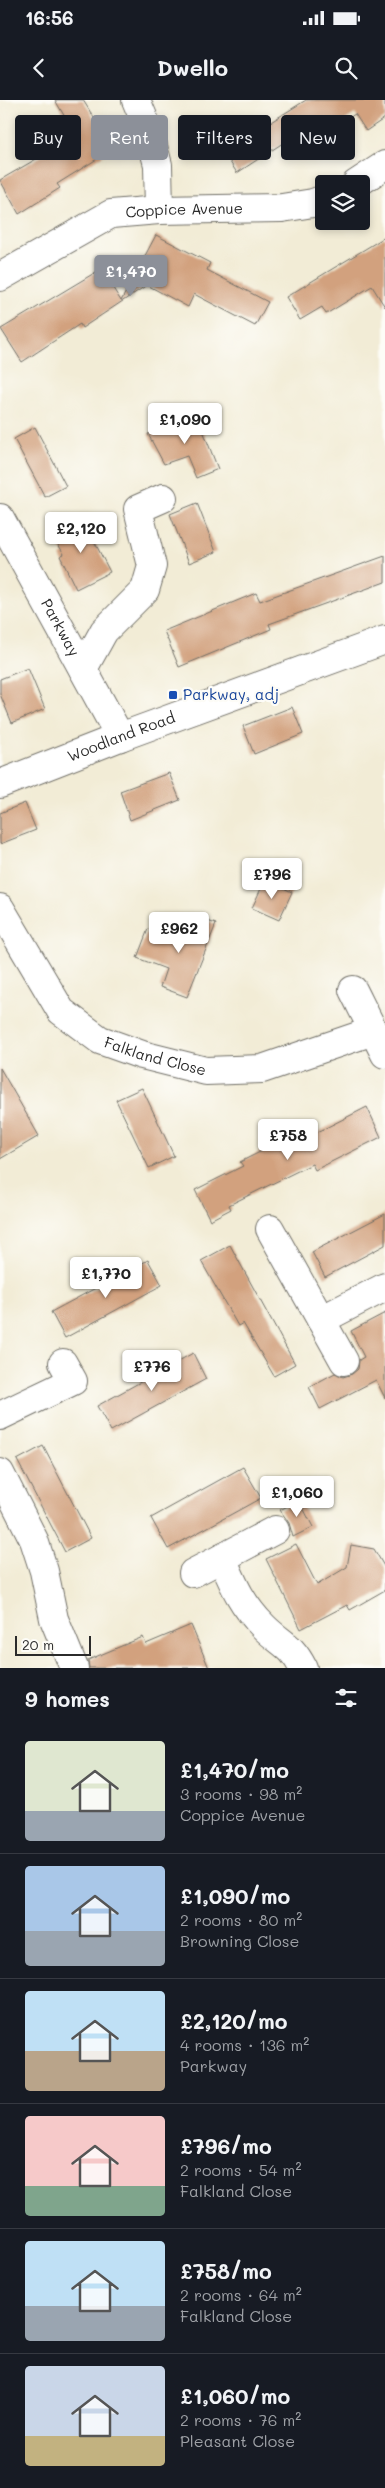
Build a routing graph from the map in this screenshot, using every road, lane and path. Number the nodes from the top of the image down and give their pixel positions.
1 (136, 100) edge
2 (385, 165) edge
3 (370, 175) edge
4 (315, 203) edge
5 (159, 210) junction
6 (3, 268) edge
7 (162, 498) dead end
8 (0, 518) edge
9 (385, 640) edge
10 (83, 669) junction
11 (120, 737) junction
12 (0, 784) edge
13 (0, 908) edge
14 (353, 990) dead end
15 (379, 1043) edge
16 (270, 1229) dead end
17 (385, 1287) edge
18 (321, 1320) junction
19 (344, 1361) dead end
20 (73, 1381) dead end
21 (0, 1416) edge
22 (0, 1473) edge
23 (275, 1530) dead end
24 (222, 1558) junction
25 (193, 1573) dead end
26 (74, 1668) edge
27 (303, 1668) edge

1 - 5 street
2 - 3 street
4 - 5 street, Coppice Avenue
5 - 6 street, Coppice Avenue
7 - 10 street
8 - 10 street, Parkway
9 - 11 street, Woodland Road
10 - 11 street, Parkway
11 - 12 street, Woodland Road
13 - 15 street, Falkland Close
14 - 15 street, Falkland Close
16 - 18 street
17 - 18 street
18 - 19 street
20 - 21 street
22 - 26 street
23 - 24 street
24 - 25 street
24 - 27 street

